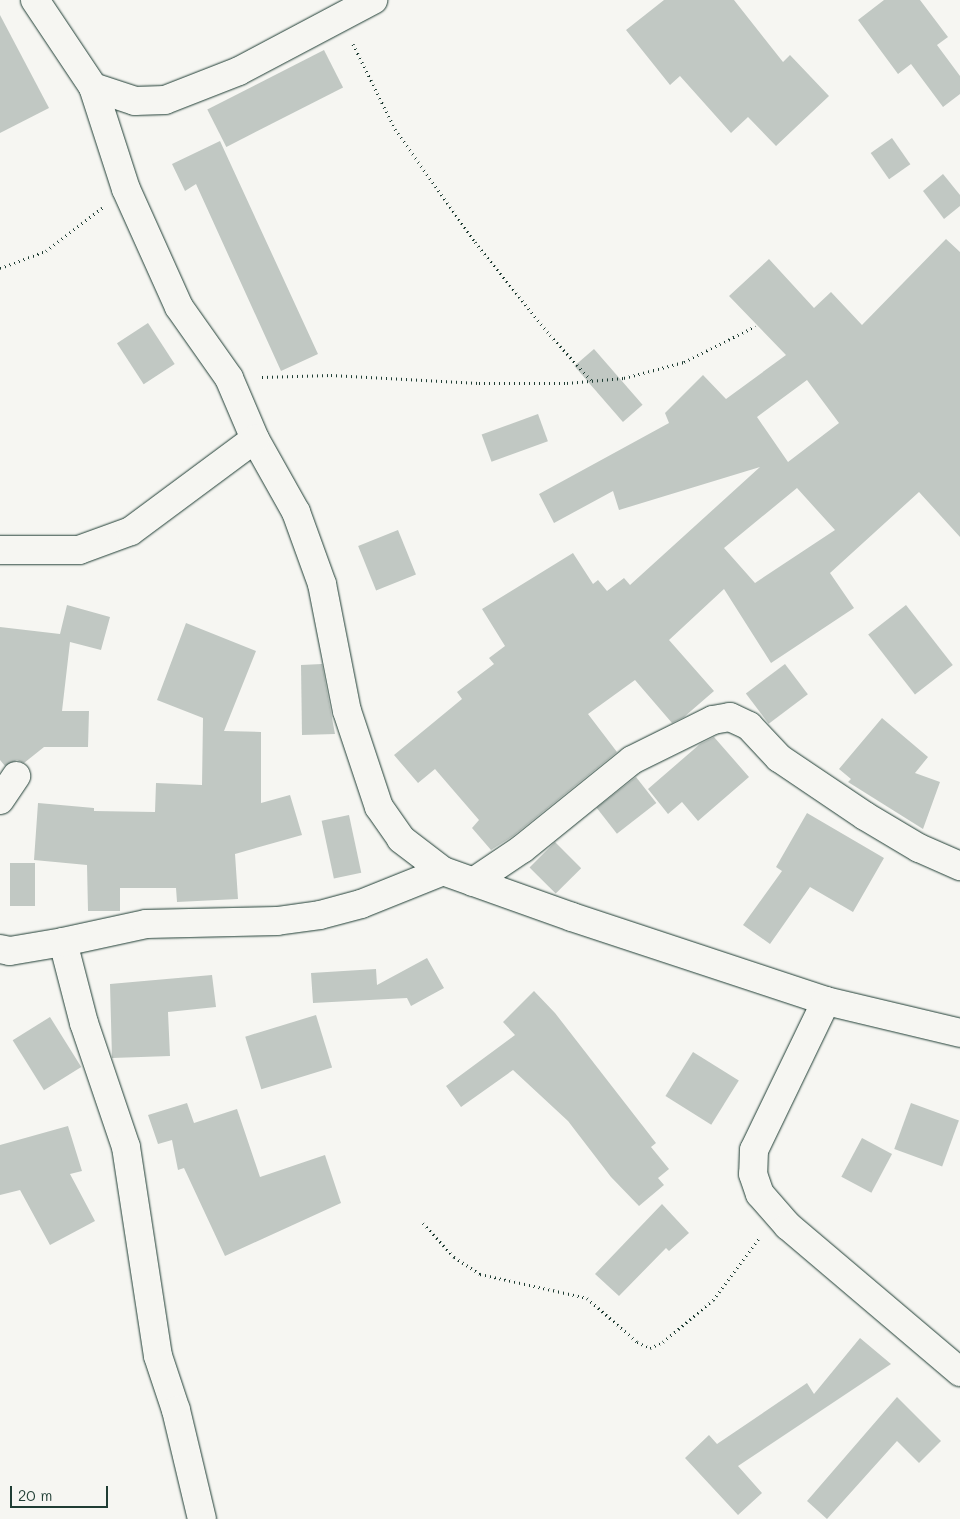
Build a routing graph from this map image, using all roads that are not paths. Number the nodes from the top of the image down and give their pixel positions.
1 (35, 0) edge
2 (373, 0) edge
3 (94, 87) junction
4 (255, 439) junction
5 (0, 550) edge
6 (16, 776) dead end
7 (0, 800) edge
8 (960, 866) edge
9 (443, 871) junction
10 (473, 882) junction
11 (63, 942) junction
12 (0, 949) edge
13 (826, 1001) junction
14 (960, 1033) edge
15 (960, 1372) edge
16 (202, 1519) edge

1 - 3 street
2 - 3 street
3 - 4 street
4 - 5 street
4 - 9 street
6 - 7 street
8 - 10 street
9 - 10 street
9 - 11 street
10 - 13 street
11 - 12 street
11 - 16 street
13 - 14 street
13 - 15 street

